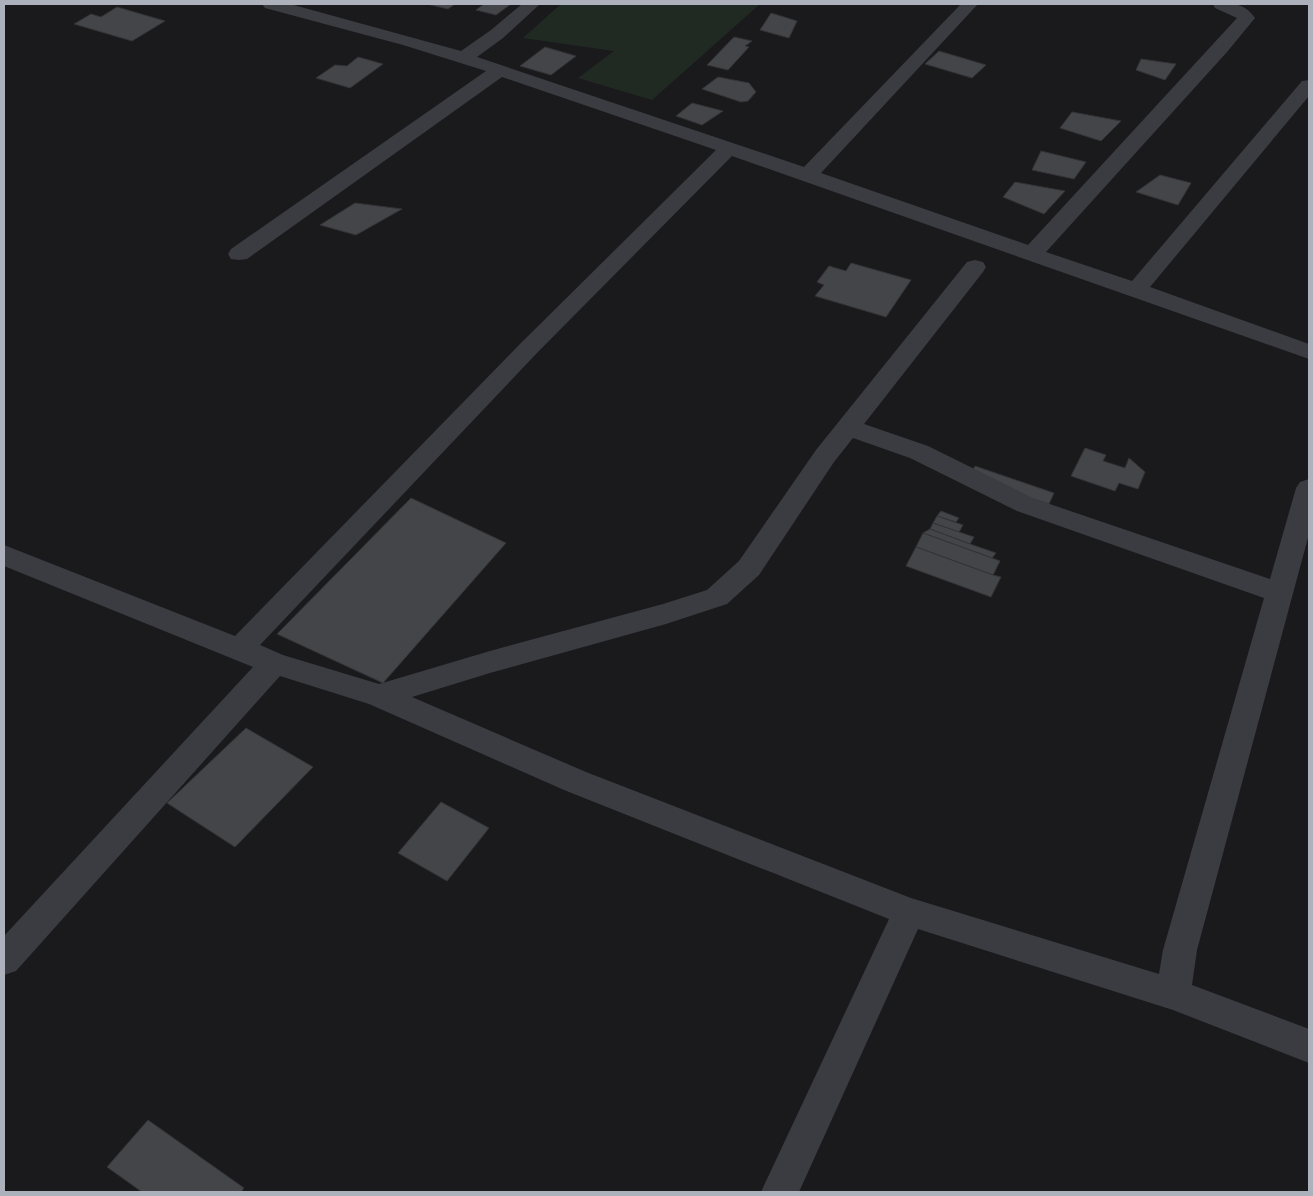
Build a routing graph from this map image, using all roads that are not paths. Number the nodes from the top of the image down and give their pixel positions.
1 (271, 4) edge
2 (532, 4) edge
3 (970, 4) edge
4 (1221, 4) edge
5 (464, 58) junction
6 (498, 71) junction
7 (1309, 84) edge
8 (729, 148) junction
9 (808, 175) junction
10 (239, 254) dead end
11 (1032, 254) junction
12 (975, 267) dead end
13 (1136, 290) junction
14 (1309, 352) edge
15 (848, 428) junction
16 (1309, 488) edge
17 (4, 555) edge
18 (1279, 593) junction
19 (239, 648) junction
20 (274, 663) junction
21 (380, 696) junction
22 (909, 912) junction
23 (4, 960) edge
24 (1173, 994) junction
25 (1309, 1046) edge
26 (780, 1192) edge

1 - 5 street
2 - 5 street
3 - 9 street
4 - 11 street
5 - 6 street
6 - 8 street
6 - 10 street
7 - 13 street
8 - 9 street
8 - 19 street
9 - 11 street
11 - 13 street
12 - 15 street
13 - 14 street
15 - 18 street
15 - 21 street
16 - 18 street
17 - 19 street
18 - 24 street
19 - 20 street
20 - 21 street
20 - 23 street
21 - 22 street
22 - 24 street
22 - 26 street
24 - 25 street

